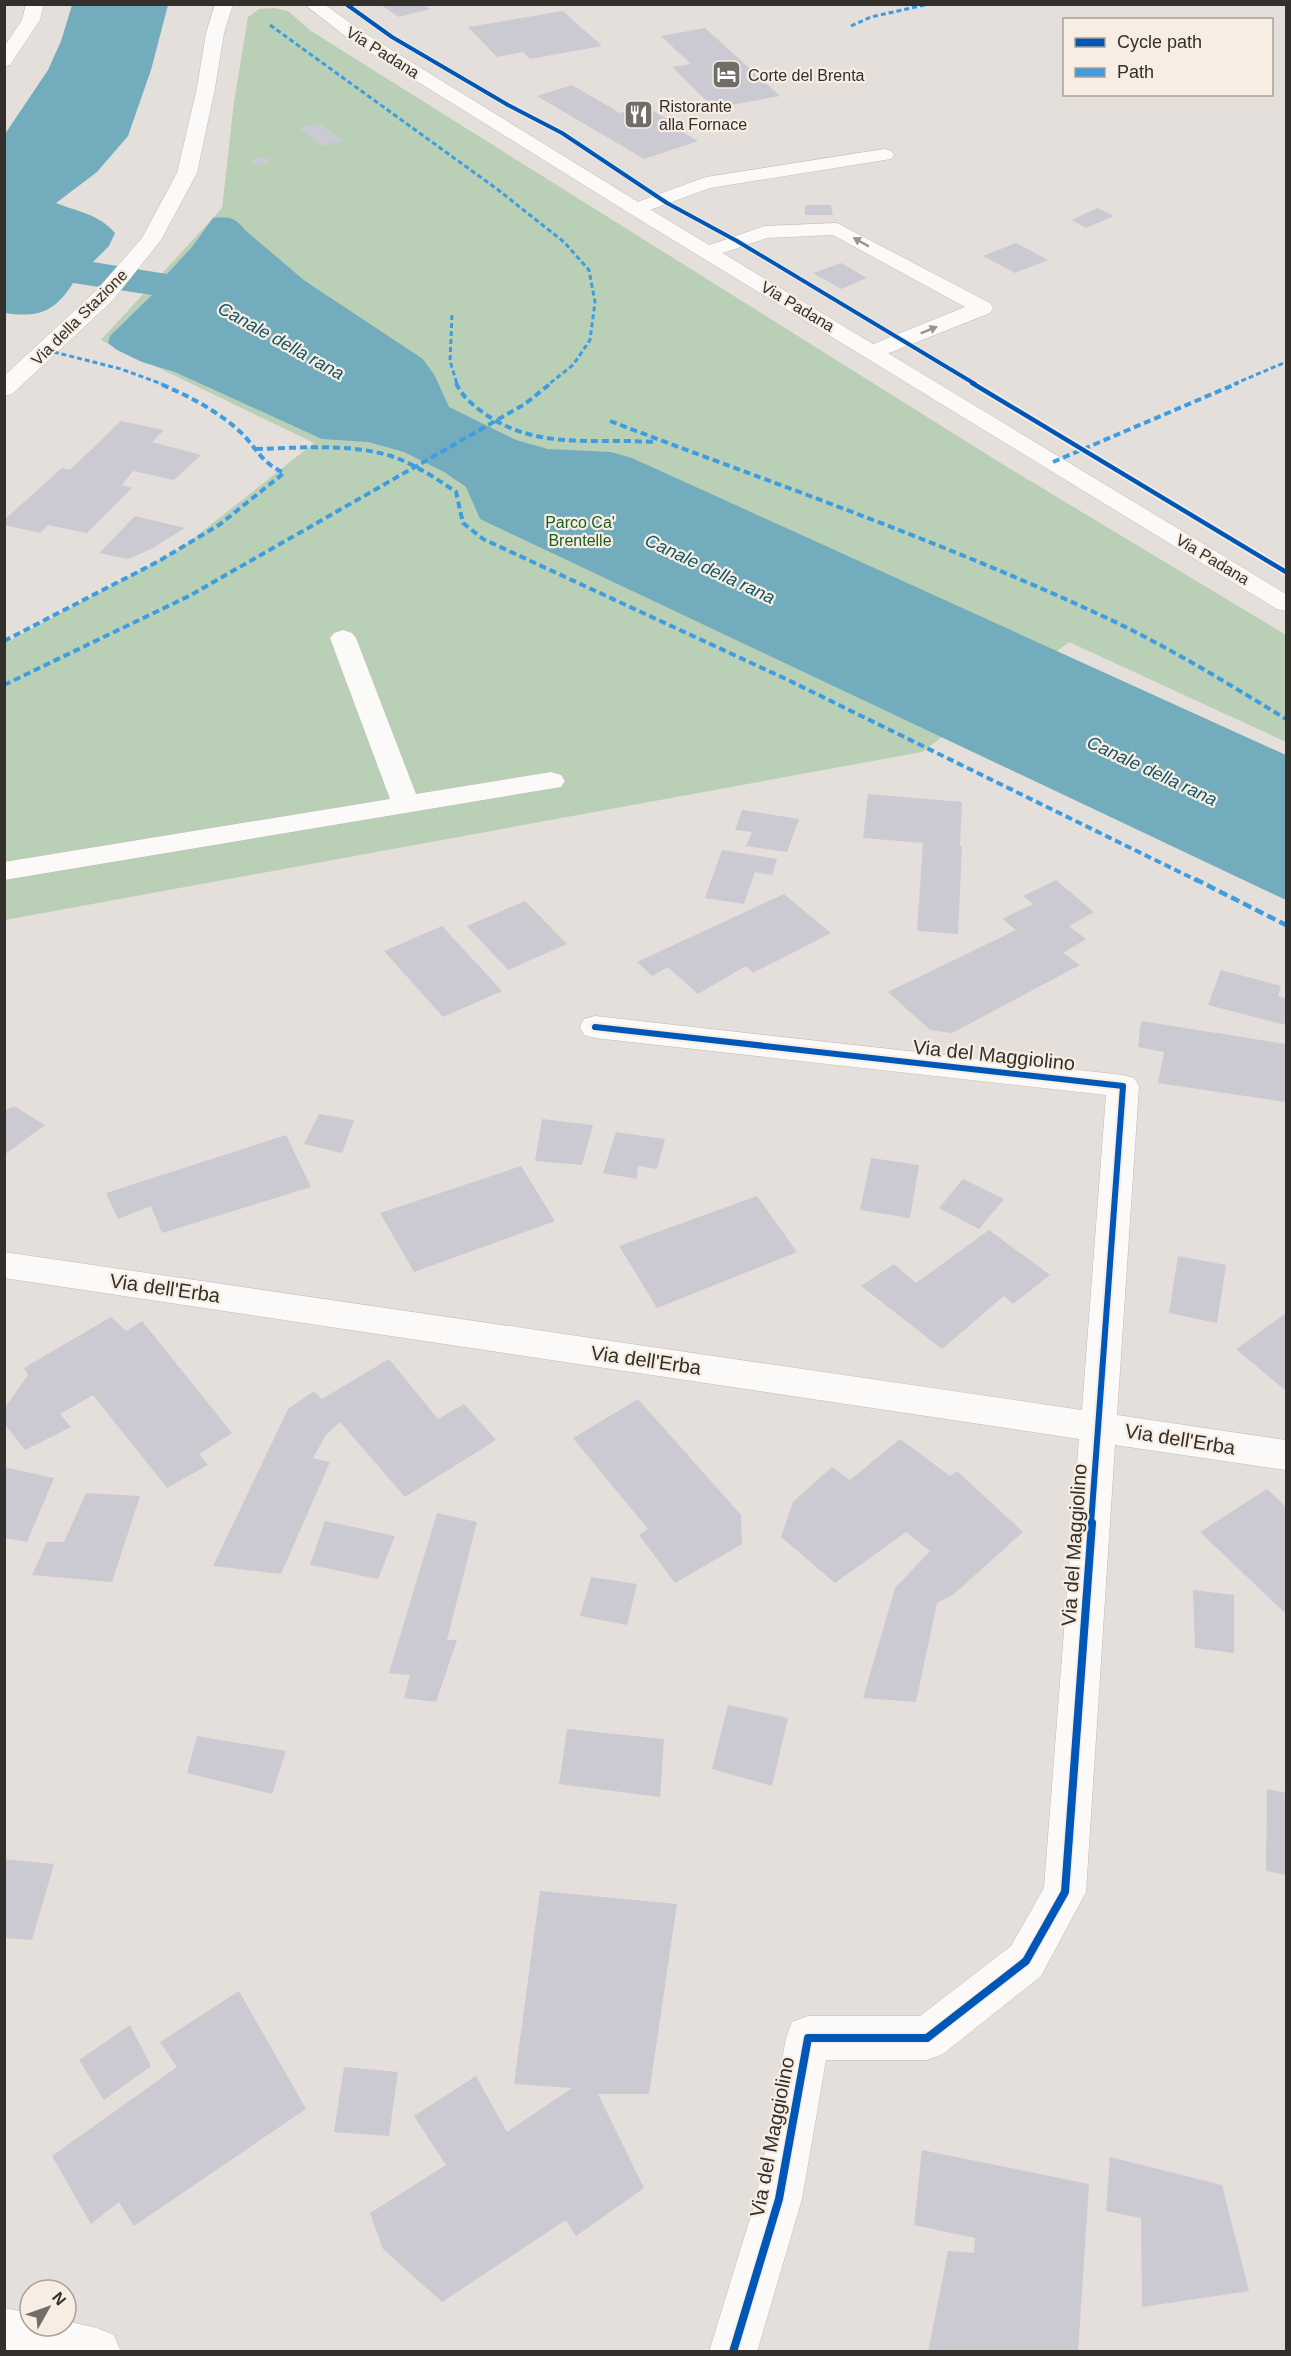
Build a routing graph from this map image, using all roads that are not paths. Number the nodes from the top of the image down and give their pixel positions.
1 (34, 4) edge
2 (224, 4) edge
3 (312, 4) edge
4 (4, 61) edge
5 (884, 155) dead end
6 (636, 209) junction
7 (708, 252) junction
8 (874, 352) junction
9 (4, 389) edge
10 (1287, 604) edge
11 (343, 638) dead end
12 (551, 782) dead end
13 (406, 805) junction
14 (4, 871) edge
15 (595, 1027) dead end
16 (4, 1265) edge
17 (1099, 1427) junction
18 (1287, 1455) edge
19 (4, 2332) edge
20 (97, 2352) edge
21 (733, 2352) edge

1 - 4 street
2 - 9 street, Via della Stazione
3 - 6 street, Via Padana
5 - 6 street
6 - 7 street, Via Padana
7 - 8 street, Via Padana
8 -> 7 street
8 - 10 street, Via Padana
11 - 13 street
12 - 13 street
13 - 14 street
15 - 17 street, Via del Maggiolino
16 - 17 street, Via dell'Erba
17 - 18 street, Via dell'Erba
17 - 21 street, Via del Maggiolino
19 - 20 street

